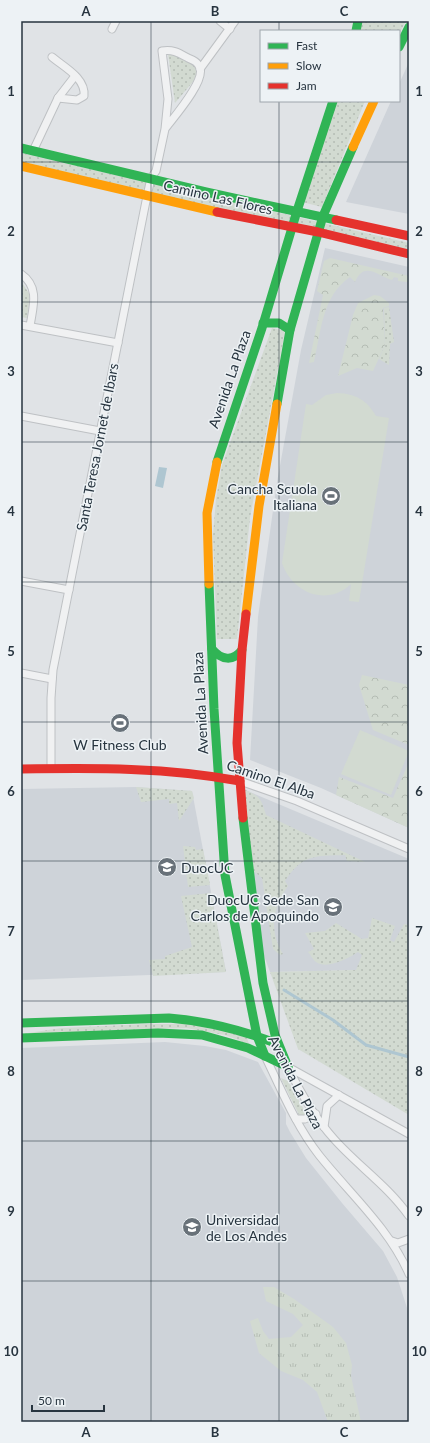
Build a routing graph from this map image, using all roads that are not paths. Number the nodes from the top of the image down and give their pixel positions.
1 (116, 21) edge
2 (220, 21) edge
3 (235, 21) edge
4 (409, 26) edge
5 (112, 29) dead end
6 (230, 29) junction
7 (400, 45) edge
8 (52, 58) dead end
9 (200, 69) junction
10 (75, 76) junction
11 (58, 98) junction
12 (333, 102) edge
13 (374, 102) edge
14 (164, 129) junction
15 (21, 148) edge
16 (33, 151) junction
17 (21, 166) edge
18 (151, 178) junction
19 (147, 196) junction
20 (297, 211) junction
21 (323, 216) junction
22 (292, 228) junction
23 (318, 232) junction
24 (409, 236) edge
25 (409, 254) edge
26 (21, 274) edge
27 (263, 323) junction
28 (21, 325) edge
29 (30, 326) junction
30 (290, 330) junction
31 (118, 343) junction
32 (21, 416) edge
33 (100, 432) junction
34 (21, 581) edge
35 (69, 590) junction
36 (212, 649) junction
37 (242, 650) junction
38 (21, 673) edge
39 (52, 678) junction
40 (51, 768) junction
41 (21, 769) edge
42 (218, 776) junction
43 (240, 781) junction
44 (409, 849) edge
45 (21, 1023) edge
46 (257, 1036) junction
47 (21, 1038) edge
48 (278, 1044) junction
49 (265, 1056) junction
50 (288, 1067) junction
51 (339, 1095) junction
52 (316, 1114) junction
53 (296, 1119) junction
54 (324, 1127) junction
55 (409, 1134) edge
56 (409, 1216) edge
57 (409, 1239) edge
58 (392, 1241) junction
59 (409, 1273) edge

1 - 5 street
2 - 6 street
3 - 6 street, Santa Teresa Jornet de Ibars
4 - 7 main road
6 - 9 street, Santa Teresa Jornet de Ibars
8 - 10 street
9 - 14 street, Santa Teresa Jornet de Ibars
9 - 14 street, Santa Teresa Jornet de Ibars
10 - 11 street
10 - 11 street
11 - 16 street
12 - 20 main road, Avenida La Plaza
13 - 21 main road, Avenida La Plaza
14 - 18 street, Santa Teresa Jornet de Ibars
15 - 16 main road, Camino Las Flores
16 - 18 main road, Camino Las Flores
17 - 19 main road, Camino Las Flores
18 - 19 street, Santa Teresa Jornet de Ibars
18 - 20 main road, Camino Las Flores
19 - 22 main road, Camino Las Flores
19 - 31 street, Santa Teresa Jornet de Ibars
20 - 21 main road, Camino Las Flores
20 - 22 main road, Avenida La Plaza
21 - 23 main road, Avenida La Plaza
21 - 24 main road, Camino Las Flores
22 - 23 main road, Camino Las Flores
22 - 27 main road, Avenida La Plaza
23 - 25 main road, Camino Las Flores
23 - 30 main road, Avenida La Plaza
26 - 29 street
27 - 30 main road
27 - 36 main road, Avenida La Plaza
28 - 29 street
29 - 31 street
30 - 37 main road, Avenida La Plaza
31 - 33 street, Santa Teresa Jornet de Ibars
32 - 33 street
33 - 35 street, Santa Teresa Jornet de Ibars
34 - 35 street
35 - 39 street, Santa Teresa Jornet de Ibars
36 - 37 main road
36 - 42 main road, Avenida La Plaza
37 - 43 main road, Avenida La Plaza
38 - 39 street
39 - 40 street, Santa Teresa Jornet de Ibars
40 - 41 main road, Camino El Alba
40 - 42 main road, Camino El Alba
42 - 43 main road, Camino El Alba
42 - 46 main road, Avenida La Plaza
43 - 44 street, Camino El Alba
43 - 48 main road, Avenida La Plaza
45 - 46 main road
46 - 48 main road
46 - 49 main road, Avenida La Plaza
47 - 49 main road
48 - 50 main road, Avenida La Plaza
49 - 50 main road
49 - 53 street, Avenida La Plaza
50 - 51 street
50 - 52 street, Avenida La Plaza
51 - 54 street
51 - 55 street
52 - 53 street
52 - 54 street, Avenida La Plaza
53 - 58 street, Avenida La Plaza
54 - 56 street, Avenida La Plaza
57 - 58 street
58 - 59 street, Avenida La Plaza

